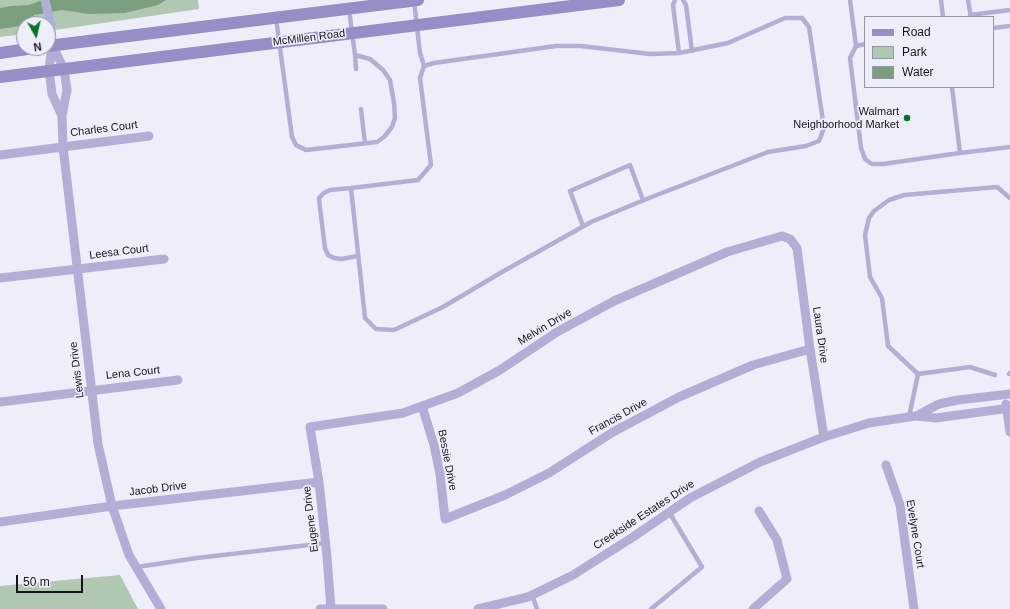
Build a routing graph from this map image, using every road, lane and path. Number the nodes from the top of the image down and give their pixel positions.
1 (45, 0) edge
2 (414, 0) edge
3 (418, 0) edge
4 (619, 0) edge
5 (675, 0) edge
6 (683, 0) edge
7 (850, 0) edge
8 (941, 0) edge
9 (968, 0) edge
10 (349, 9) junction
11 (1010, 10) edge
12 (49, 16) edge
13 (943, 16) edge
14 (971, 16) edge
15 (276, 18) junction
16 (417, 24) junction
17 (1010, 26) edge
18 (994, 28) edge
19 (352, 32) junction
20 (278, 42) junction
21 (864, 44) edge
22 (56, 45) edge
23 (856, 46) junction
24 (16, 51) edge
25 (692, 51) junction
26 (0, 53) edge
27 (679, 53) junction
28 (355, 55) junction
29 (50, 56) edge
30 (56, 56) edge
31 (424, 66) junction
32 (64, 69) junction
33 (356, 69) dead end
34 (49, 70) junction
35 (0, 76) edge
36 (952, 88) edge
37 (361, 108) dead end
38 (62, 116) junction
39 (149, 136) dead end
40 (365, 143) junction
41 (63, 147) junction
42 (1010, 148) edge
43 (960, 153) junction
44 (0, 155) edge
45 (351, 188) junction
46 (1010, 198) edge
47 (643, 200) junction
48 (583, 226) junction
49 (790, 239) joint
50 (358, 256) junction
51 (164, 259) dead end
52 (77, 269) junction
53 (0, 278) edge
54 (810, 349) junction
55 (918, 374) junction
56 (995, 376) dead end
57 (178, 380) dead end
58 (91, 390) junction
59 (1007, 394) edge
60 (0, 402) edge
61 (422, 406) junction
62 (1008, 408) edge
63 (913, 416) junction
64 (310, 427) joint
65 (1010, 432) edge
66 (824, 437) junction
67 (886, 465) dead end
68 (318, 482) junction
69 (112, 506) junction
70 (759, 511) dead end
71 (669, 512) junction
72 (445, 519) joint
73 (0, 522) edge
74 (326, 543) junction
75 (137, 568) junction
76 (532, 595) junction
77 (161, 609) edge
78 (320, 609) edge
79 (331, 609) edge
80 (383, 609) edge
81 (478, 609) edge
82 (537, 609) edge
83 (651, 609) edge
84 (753, 609) edge
85 (914, 609) edge

1 - 12 street, Lewis Drive
2 - 3 main road
2 - 10 main road
2 - 16 lane
4 - 16 main road, McMillen Road
5 - 27 lane
6 - 25 lane
7 - 23 lane
8 - 13 lane
9 - 14 lane
10 - 15 main road
10 - 19 lane
11 - 14 lane
15 - 20 lane
15 - 22 main road
16 - 19 main road, McMillen Road
16 - 31 lane
17 - 18 lane
19 - 20 main road, McMillen Road
19 - 28 lane
20 - 32 main road, McMillen Road
20 - 40 lane
21 - 23 lane
23 - 43 lane
24 - 26 main road
25 - 27 lane
25 - 47 lane
27 - 31 lane
28 - 33 lane
28 - 40 lane
29 - 34 street, Lewis Drive
30 - 32 street, Lewis Drive
31 - 45 lane
32 - 34 main road, McMillen Road
32 - 38 street, Lewis Drive
34 - 35 main road, McMillen Road
34 - 38 street, Lewis Drive
36 - 43 lane
37 - 40 lane
38 - 41 street, Lewis Drive
39 - 41 street, Charles Court
41 - 44 street, Charles Court
41 - 52 street, Lewis Drive
42 - 43 lane
45 - 50 lane
45 - 50 lane
46 - 55 lane
47 - 48 lane
47 - 48 lane
48 - 50 lane
49 - 54 street, Laura Drive
49 - 61 street, Melvin Drive
51 - 52 street, Leesa Court
52 - 53 street, Leesa Court
52 - 58 street, Lewis Drive
54 - 66 street, Laura Drive
54 - 72 street, Francis Drive
55 - 56 lane
55 - 63 lane
57 - 58 street, Lena Court
58 - 60 street, Lena Court
58 - 69 street, Lewis Drive
59 - 62 street
59 - 63 street, Creekside Estates Drive
61 - 64 street, Melvin Drive
61 - 72 street, Bessie Drive
62 - 63 street, Creekside Estates Drive
62 - 65 street
63 - 66 street, Creekside Estates Drive
64 - 68 street, Eugene Drive
66 - 71 street, Creekside Estates Drive
67 - 85 street, Evelyne Court
68 - 69 street, Jacob Drive
68 - 74 street, Eugene Drive
69 - 73 street, Jacob Drive
69 - 75 street, Lewis Drive
70 - 84 street
71 - 76 street, Creekside Estates Drive
71 - 83 lane
74 - 75 lane
74 - 79 street, Eugene Drive
75 - 77 street, Lewis Drive
76 - 81 street, Creekside Estates Drive
76 - 82 lane
78 - 79 street
79 - 80 street

